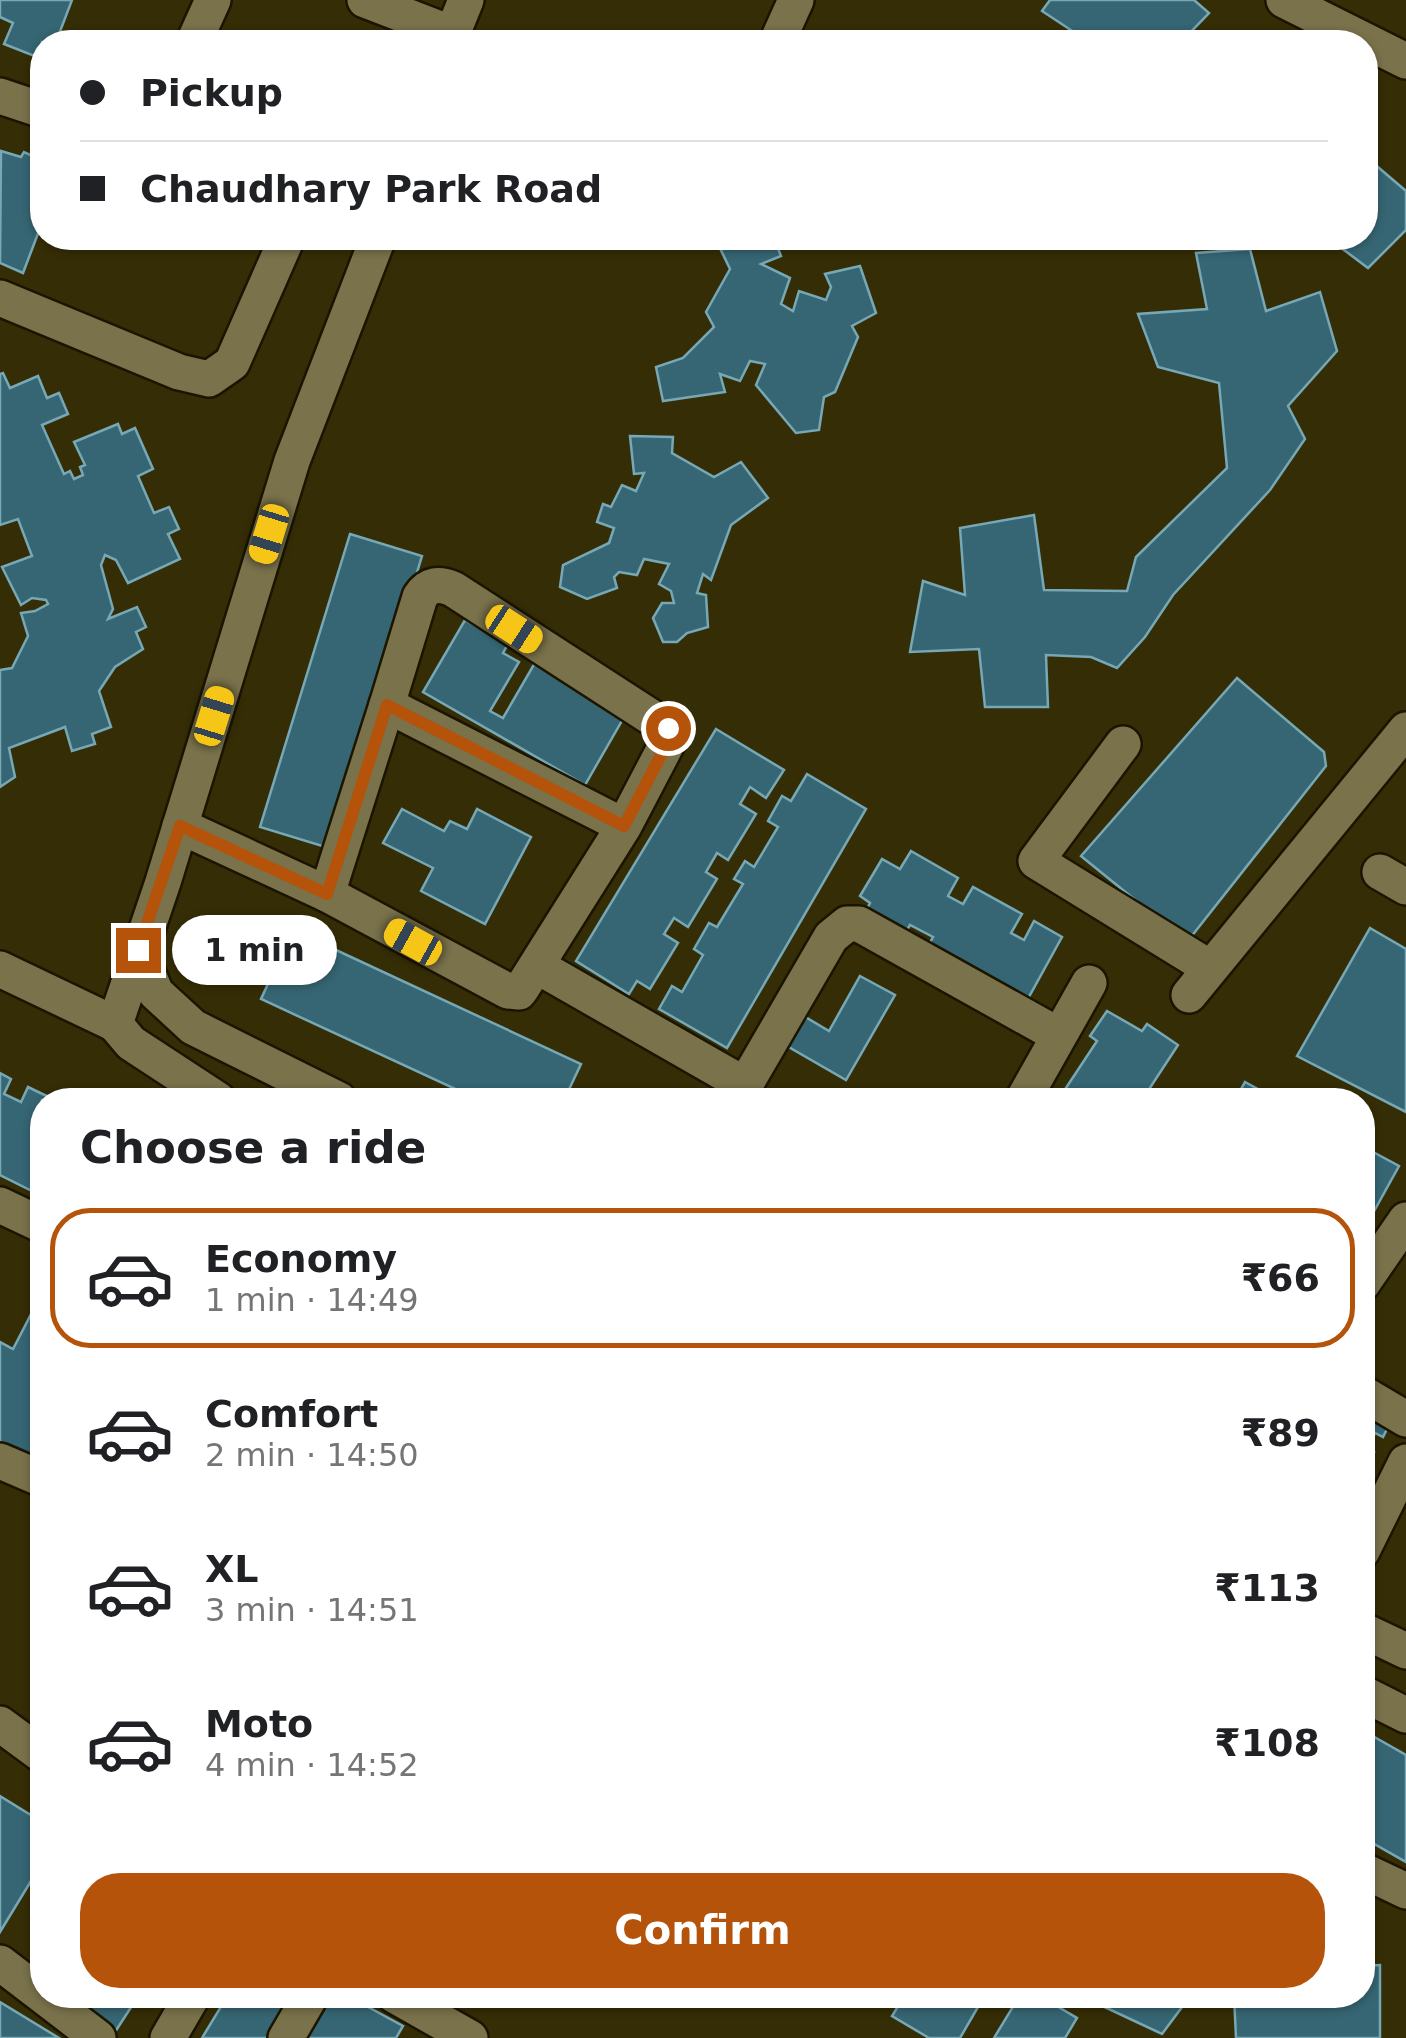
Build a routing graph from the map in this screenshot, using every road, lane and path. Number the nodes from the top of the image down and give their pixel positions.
1 (213, 0) edge
2 (365, 0) edge
3 (466, 0) edge
4 (796, 0) edge
5 (1284, 0) edge
6 (199, 30) edge
7 (433, 30) edge
8 (454, 30) edge
9 (782, 30) edge
10 (1344, 30) edge
11 (1378, 47) edge
12 (1406, 61) edge
13 (0, 96) edge
14 (30, 106) edge
15 (282, 250) edge
16 (373, 250) edge
17 (0, 298) edge
18 (387, 705) junction
19 (1406, 730) edge
20 (1124, 744) dead end
21 (180, 826) junction
22 (624, 826) junction
23 (327, 894) junction
24 (138, 950) junction
25 (537, 966) junction
26 (0, 969) edge
27 (1089, 983) dead end
28 (115, 1024) junction
29 (1058, 1035) junction
30 (200, 1088) edge
31 (316, 1088) edge
32 (751, 1088) edge
33 (760, 1088) edge
34 (1029, 1088) edge
35 (1, 1209) edge
36 (30, 1220) edge
37 (1406, 1220) edge
38 (1375, 1265) edge
39 (1375, 1401) edge
40 (1406, 1419) edge
41 (0, 1461) edge
42 (1406, 1462) edge
43 (30, 1473) edge
44 (1375, 1525) edge
45 (1375, 1636) edge
46 (1406, 1650) edge
47 (1375, 1700) edge
48 (1406, 1715) edge
49 (0, 1724) edge
50 (30, 1746) edge
51 (1375, 1876) edge
52 (1406, 1891) edge
53 (0, 1963) edge
54 (30, 1986) edge
55 (59, 2008) edge
56 (185, 2008) edge
57 (303, 2008) edge
58 (415, 2008) edge
59 (460, 2036) edge
60 (98, 2038) edge
61 (168, 2038) edge
62 (286, 2038) edge

1 - 6 street
2 - 7 street
3 - 8 street
4 - 9 street
5 - 10 street
11 - 12 street
13 - 14 street
15 - 17 street
16 - 21 street
18 - 22 street
18 - 22 street
18 - 23 street
19 - 20 street
21 - 23 street
21 - 24 street
22 - 25 street
23 - 25 street
24 - 28 street
24 - 31 street
25 - 32 street
26 - 28 street
27 - 29 street
28 - 30 street
29 - 33 street
29 - 34 street
35 - 36 street
37 - 38 street
39 - 40 street
41 - 43 street
42 - 44 street
45 - 46 street
47 - 48 street
49 - 50 street
51 - 52 street
53 - 54 street
55 - 60 street
56 - 61 street
57 - 62 street
58 - 59 street

